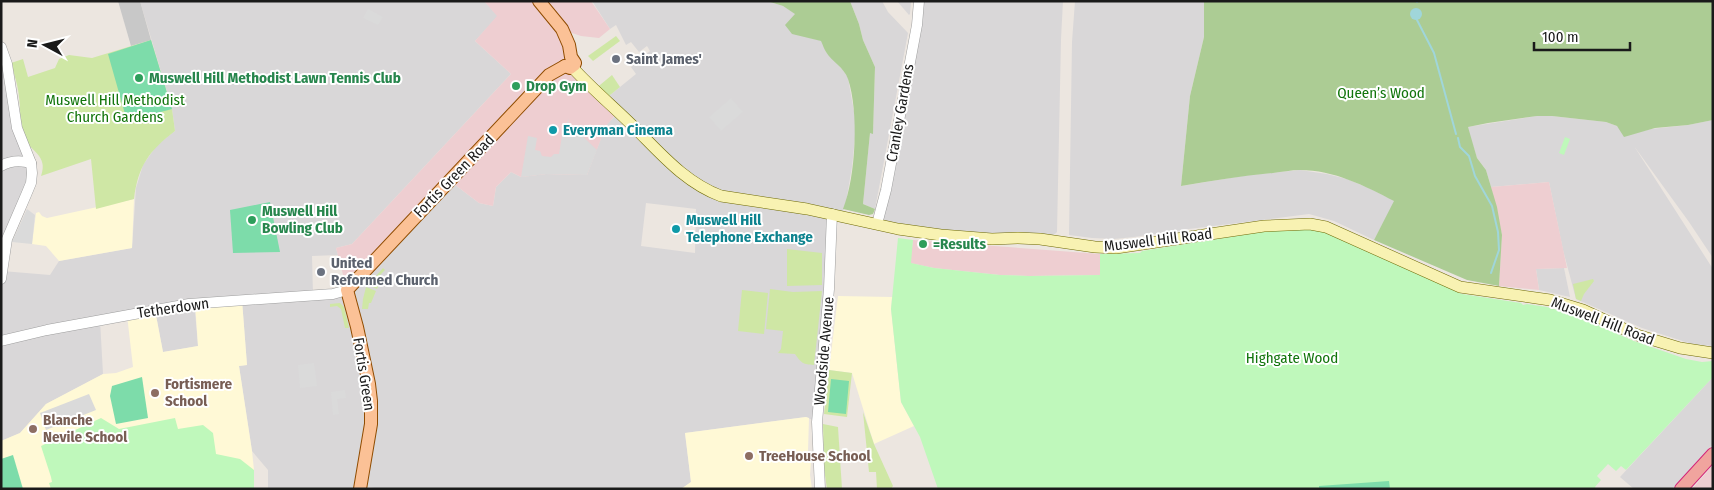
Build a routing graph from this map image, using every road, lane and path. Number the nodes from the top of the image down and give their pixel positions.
1 (539, 1) edge
2 (919, 1) edge
3 (1, 47) edge
4 (569, 64) junction
5 (21, 141) junction
6 (31, 163) junction
7 (5, 165) edge
8 (832, 214) junction
9 (877, 224) junction
10 (1, 279) edge
11 (347, 290) junction
12 (2, 339) edge
13 (1713, 353) edge
14 (1713, 454) edge
15 (360, 489) edge
16 (820, 489) edge
17 (1681, 489) edge

1 - 4 main road
2 - 9 street, Cranley Gardens
3 - 5 street
4 - 8 main road, Muswell Hill Road
4 - 11 main road, Fortis Green Road
5 - 6 street
5 - 7 street
6 - 7 street
6 - 10 street
8 - 9 main road, Muswell Hill Road
8 - 16 street, Woodside Avenue
9 - 13 main road, Muswell Hill Road
11 - 12 street, Tetherdown
11 - 15 main road, Fortis Green
14 - 17 highway

